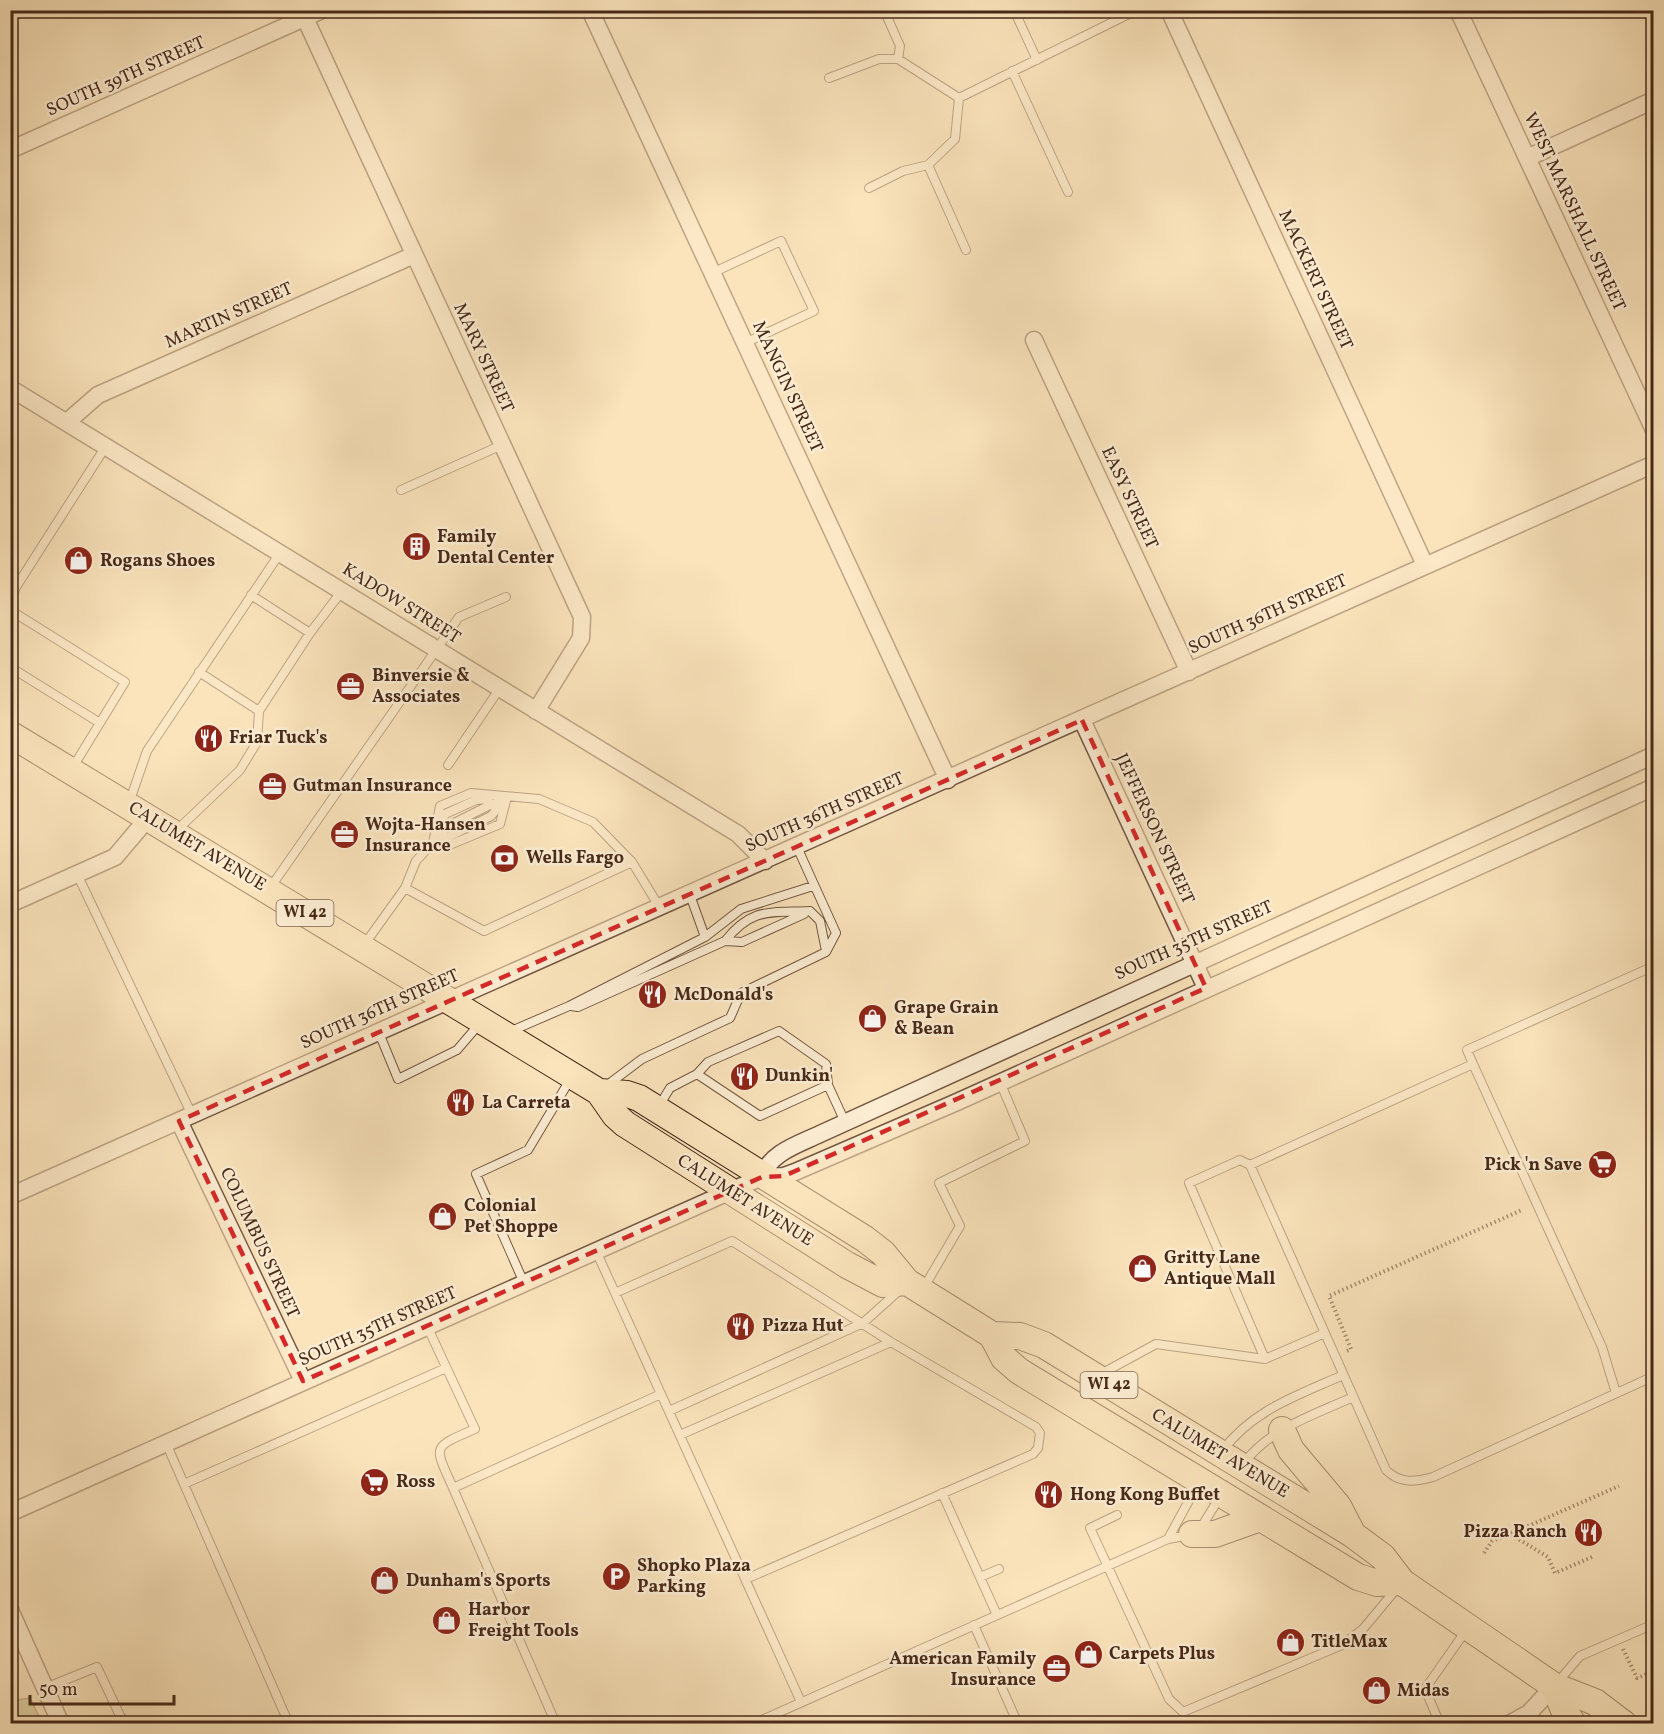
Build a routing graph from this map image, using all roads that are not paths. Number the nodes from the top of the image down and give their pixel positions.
1 (322, 10) edge
2 (590, 10) edge
3 (884, 10) edge
4 (1014, 10) edge
5 (1137, 10) edge
6 (1169, 10) edge
7 (1458, 10) edge
8 (305, 18) junction
9 (898, 59) junction
10 (1037, 60) junction
11 (1012, 71) junction
12 (829, 78) dead end
13 (958, 98) junction
14 (1653, 100) edge
15 (10, 150) edge
16 (1527, 158) junction
17 (928, 165) junction
18 (869, 188) dead end
19 (1068, 192) dead end
20 (966, 250) dead end
21 (414, 255) junction
22 (712, 273) junction
23 (1034, 340) dead end
24 (745, 343) junction
25 (10, 388) edge
26 (67, 422) junction
27 (1653, 430) edge
28 (502, 445) junction
29 (106, 446) junction
30 (1653, 464) edge
31 (401, 490) dead end
32 (280, 553) junction
33 (1425, 565) junction
34 (342, 591) junction
35 (251, 595) junction
36 (506, 597) dead end
37 (10, 605) edge
38 (10, 610) edge
39 (310, 633) junction
40 (435, 649) junction
41 (10, 667) edge
42 (199, 672) junction
43 (1189, 672) junction
44 (500, 688) junction
45 (259, 711) junction
46 (536, 711) junction
47 (1082, 720) junction
48 (100, 723) junction
49 (10, 734) edge
50 (1653, 755) edge
51 (448, 765) dead end
52 (71, 770) junction
53 (948, 780) junction
54 (1653, 787) edge
55 (507, 796) junction
56 (138, 812) junction
57 (173, 833) junction
58 (433, 844) junction
59 (797, 847) junction
60 (765, 861) junction
61 (632, 862) junction
62 (77, 874) junction
63 (813, 886) junction
64 (405, 888) junction
65 (268, 891) junction
66 (690, 895) junction
67 (10, 904) edge
68 (660, 908) junction
69 (810, 911) junction
70 (705, 937) junction
71 (725, 941) junction
72 (362, 948) junction
73 (826, 951) junction
74 (1194, 962) junction
75 (1653, 966) edge
76 (1206, 988) junction
77 (449, 1001) junction
78 (568, 1006) junction
79 (482, 1020) junction
80 (379, 1033) junction
81 (504, 1034) junction
82 (1473, 1064) junction
83 (697, 1074) junction
84 (572, 1076) junction
85 (1000, 1082) junction
86 (828, 1085) junction
87 (599, 1092) junction
88 (656, 1109) junction
89 (186, 1118) junction
90 (845, 1122) junction
91 (1250, 1165) junction
92 (762, 1177) junction
93 (729, 1191) junction
94 (10, 1196) edge
95 (596, 1251) junction
96 (524, 1283) junction
97 (914, 1287) junction
98 (615, 1293) junction
99 (863, 1323) junction
100 (427, 1326) junction
101 (1325, 1333) junction
102 (992, 1335) junction
103 (891, 1342) junction
104 (1265, 1359) junction
105 (446, 1368) junction
106 (1343, 1375) junction
107 (1653, 1376) edge
108 (1096, 1377) junction
109 (303, 1382) junction
110 (1616, 1393) junction
111 (661, 1394) junction
112 (1353, 1397) junction
113 (669, 1411) junction
114 (1282, 1430) junction
115 (680, 1435) junction
116 (166, 1443) junction
117 (1220, 1453) junction
118 (1241, 1467) junction
119 (1199, 1482) junction
120 (184, 1484) junction
121 (453, 1488) junction
122 (942, 1493) junction
123 (1221, 1495) junction
124 (10, 1513) edge
125 (1117, 1515) dead end
126 (1260, 1518) junction
127 (1352, 1534) junction
128 (1180, 1537) junction
129 (1107, 1566) junction
130 (999, 1569) dead end
131 (980, 1577) junction
132 (746, 1579) junction
133 (1402, 1582) junction
134 (10, 1610) edge
135 (997, 1615) junction
136 (1653, 1624) edge
137 (974, 1625) junction
138 (1469, 1626) junction
139 (1554, 1686) junction
140 (45, 1688) junction
141 (801, 1702) junction
142 (61, 1724) edge
143 (123, 1724) edge
144 (289, 1724) edge
145 (556, 1724) edge
146 (753, 1724) edge
147 (1018, 1724) edge
148 (1440, 1724) edge
149 (1509, 1724) edge
150 (1573, 1724) edge
151 (1624, 1724) edge

1 - 8 street, SOUTH 39TH STREET
2 - 22 street, MANGIN STREET
3 - 9 lane
4 - 10 lane
5 - 10 lane
6 - 33 street, MACKERT STREET
7 - 16 street, WEST MARSHALL STREET
8 - 15 street, SOUTH 39TH STREET
8 - 21 street, MARY STREET
9 - 12 lane
9 - 13 lane
10 - 11 lane
11 - 13 lane
11 - 19 lane
13 - 17 lane
14 - 16 street
16 - 27 street, WEST MARSHALL STREET
17 - 18 lane
17 - 20 lane
21 - 26 street, MARTIN STREET
21 - 28 street, MARY STREET
22 - 24 street, MANGIN STREET
22 - 24 lane
23 - 43 street, EASY STREET
24 - 53 street, MANGIN STREET
25 - 26 street, KADOW STREET
26 - 29 street, KADOW STREET
28 - 31 lane
28 - 46 street, MARY STREET
29 - 32 street, KADOW STREET
29 - 37 lane
30 - 33 street, SOUTH 36TH STREET
32 - 34 street, KADOW STREET
32 - 35 lane
33 - 43 street, SOUTH 36TH STREET
34 - 39 lane
34 - 40 street, KADOW STREET
35 - 39 lane
35 - 42 lane
36 - 40 lane
38 - 48 lane
39 - 45 lane
40 - 44 street, KADOW STREET
40 - 65 lane
41 - 48 lane
42 - 45 lane
42 - 56 lane
43 - 47 street, SOUTH 36TH STREET
44 - 46 street, KADOW STREET
44 - 51 lane
45 - 57 lane
46 - 60 street, KADOW STREET
47 - 53 street, SOUTH 36TH STREET
47 - 74 street, JEFFERSON STREET
48 - 52 lane
49 - 52 main road, CALUMET AVENUE / WI 42
50 - 74 street, SOUTH 35TH STREET
52 - 56 main road, CALUMET AVENUE / WI 42
53 - 59 street, SOUTH 36TH STREET
54 - 76 street, SOUTH 35TH STREET
55 - 58 lane
55 - 58 lane
55 - 58 lane
55 - 61 lane
56 - 57 main road, CALUMET AVENUE / WI 42
56 - 62 street
57 - 65 main road, CALUMET AVENUE / WI 42
58 - 64 lane
59 - 60 street, SOUTH 36TH STREET
59 - 63 lane
60 - 66 street, SOUTH 36TH STREET
61 - 64 lane
61 - 68 lane
62 - 67 street
62 - 89 lane
63 - 70 lane
63 - 73 lane
64 - 72 lane
65 - 72 main road, CALUMET AVENUE / WI 42
66 - 68 street, SOUTH 36TH STREET
66 - 70 lane
68 - 77 street, SOUTH 36TH STREET
69 - 71 lane
69 - 71 lane
69 - 73 lane
70 - 78 lane
71 - 78 lane
72 - 77 main road, CALUMET AVENUE / WI 42
73 - 87 lane
74 - 76 street, JEFFERSON STREET
74 - 90 street, SOUTH 35TH STREET
75 - 82 lane
76 - 85 street, SOUTH 35TH STREET
77 - 79 main road, CALUMET AVENUE / WI 42
77 - 80 street, SOUTH 36TH STREET
78 - 81 lane
79 - 80 lane
79 - 81 main road, CALUMET AVENUE / WI 42
80 - 89 street, SOUTH 36TH STREET
81 - 84 main road, CALUMET AVENUE / WI 42
82 - 91 lane
82 - 110 lane
83 - 86 lane
83 - 86 lane
83 - 88 lane
84 - 87 main road, CALUMET AVENUE / WI 42
84 - 96 lane
85 - 92 street, SOUTH 35TH STREET
85 - 97 lane
86 - 90 lane
87 - 88 main road, CALUMET AVENUE / WI 42
87 - 93 main road, CALUMET AVENUE / WI 42
88 - 92 main road, CALUMET AVENUE / WI 42
89 - 94 street, SOUTH 36TH STREET
89 - 109 street, COLUMBUS STREET
90 - 92 street, SOUTH 35TH STREET
91 - 101 lane
91 - 104 lane
92 - 93 street, SOUTH 35TH STREET
92 - 97 main road, CALUMET AVENUE / WI 42
93 - 95 street, SOUTH 35TH STREET
93 - 97 main road, CALUMET AVENUE / WI 42
95 - 96 street, SOUTH 35TH STREET
95 - 98 lane
96 - 100 street, SOUTH 35TH STREET
97 - 99 lane
97 - 102 main road, CALUMET AVENUE / WI 42
98 - 99 lane
98 - 111 lane
99 - 103 lane
99 - 113 lane
100 - 105 lane
100 - 109 street, SOUTH 35TH STREET
101 - 104 lane
101 - 106 lane
102 - 108 main road, CALUMET AVENUE / WI 42
102 - 119 main road, CALUMET AVENUE / WI 42
103 - 115 lane
103 - 122 lane
104 - 108 lane
105 - 120 lane
105 - 121 lane
106 - 112 lane
106 - 117 lane
107 - 110 lane
108 - 117 main road, CALUMET AVENUE / WI 42
109 - 116 street, SOUTH 35TH STREET
110 - 112 lane
111 - 113 lane
111 - 121 lane
112 - 114 lane
113 - 115 lane
114 - 118 lane
114 - 127 main road
115 - 132 lane
116 - 120 lane
116 - 124 street, SOUTH 35TH STREET
117 - 118 main road, CALUMET AVENUE / WI 42
117 - 119 main road
118 - 123 main road
118 - 127 main road, CALUMET AVENUE / WI 42
119 - 123 main road, CALUMET AVENUE / WI 42
119 - 128 lane
120 - 144 lane
121 - 145 lane
122 - 131 lane
122 - 132 lane
123 - 126 main road, CALUMET AVENUE / WI 42
123 - 128 lane
125 - 129 lane
126 - 128 main road
126 - 133 main road, CALUMET AVENUE / WI 42
127 - 133 main road, CALUMET AVENUE / WI 42
128 - 129 lane
129 - 133 lane
129 - 135 lane
130 - 131 lane
131 - 135 lane
132 - 141 lane
133 - 138 main road, CALUMET AVENUE / WI 42
134 - 140 street
135 - 137 lane
136 - 139 lane
137 - 141 lane
137 - 147 lane
138 - 139 main road, CALUMET AVENUE / WI 42
138 - 148 lane
139 - 149 street
139 - 150 main road
139 - 151 main road, CALUMET AVENUE / WI 42
140 - 142 street
140 - 143 lane
141 - 146 lane

